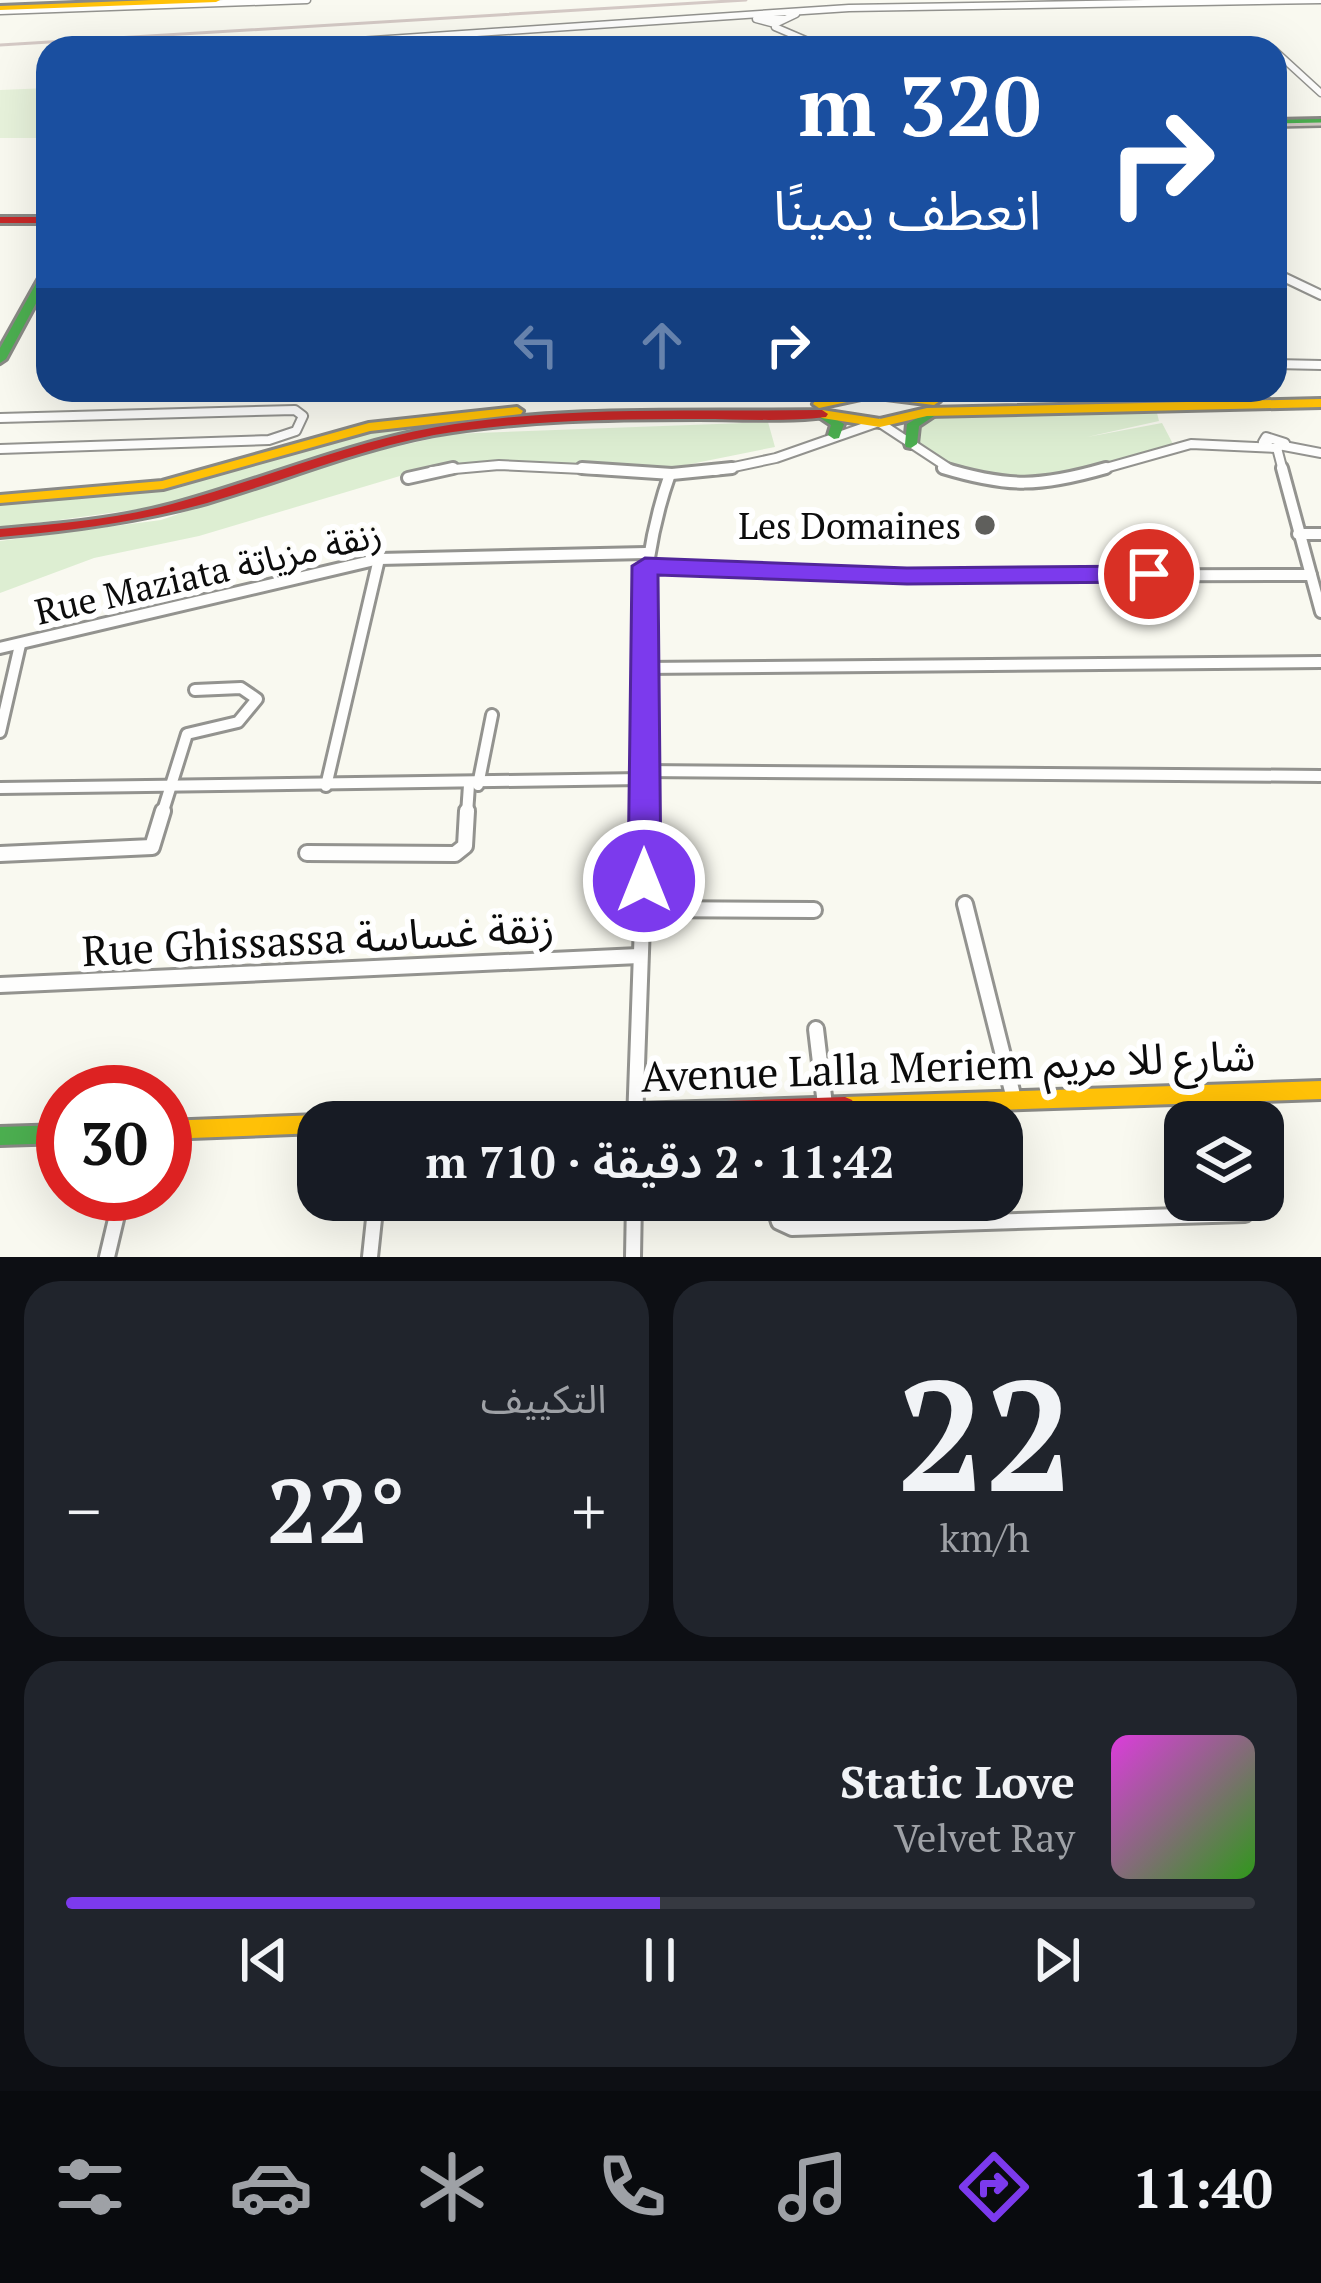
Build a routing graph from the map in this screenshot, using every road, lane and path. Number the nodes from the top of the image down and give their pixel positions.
1 (216, 0) edge
2 (307, 0) edge
3 (1321, 0) edge
4 (134, 1) edge
5 (49, 2) edge
6 (865, 8) junction
7 (0, 9) edge
8 (762, 19) junction
9 (784, 20) junction
10 (478, 36) edge
11 (801, 36) edge
12 (809, 36) edge
13 (1287, 62) edge
14 (1321, 93) edge
15 (1321, 124) edge
16 (1287, 125) edge
17 (36, 219) edge
18 (0, 220) edge
19 (1287, 279) edge
20 (36, 293) edge
21 (1321, 295) edge
22 (0, 359) edge
23 (1287, 364) edge
24 (1321, 364) edge
25 (1321, 393) edge
26 (1287, 394) edge
27 (1034, 402) edge
28 (1321, 403) edge
29 (875, 407) edge
30 (940, 412) junction
31 (822, 414) junction
32 (0, 418) edge
33 (834, 435) junction
34 (907, 440) junction
35 (1274, 444) junction
36 (0, 449) edge
37 (1321, 453) edge
38 (670, 474) junction
39 (408, 478) dead end
40 (0, 499) edge
41 (0, 533) edge
42 (1298, 534) junction
43 (1321, 534) edge
44 (380, 559) junction
45 (645, 560) junction
46 (1311, 575) junction
47 (1321, 611) edge
48 (20, 645) junction
49 (0, 648) edge
50 (1321, 662) edge
51 (642, 668) junction
52 (196, 690) dead end
53 (492, 715) dead end
54 (0, 732) edge
55 (642, 775) junction
56 (1321, 776) edge
57 (474, 785) junction
58 (326, 786) junction
59 (0, 788) edge
60 (173, 789) junction
61 (307, 853) dead end
62 (0, 854) edge
63 (965, 904) dead end
64 (643, 909) junction
65 (814, 910) dead end
66 (639, 956) junction
67 (0, 985) edge
68 (816, 1029) dead end
69 (1321, 1090) edge
70 (1224, 1093) junction
71 (1013, 1099) junction
72 (636, 1101) edge
73 (824, 1101) edge
74 (959, 1101) edge
75 (1227, 1101) edge
76 (297, 1125) edge
77 (192, 1129) edge
78 (36, 1135) edge
79 (0, 1136) edge
80 (1164, 1217) edge
81 (116, 1221) edge
82 (374, 1221) edge
83 (634, 1221) edge
84 (779, 1221) edge
85 (1018, 1221) edge
86 (1023, 1221) edge
87 (107, 1257) edge
88 (370, 1257) edge
89 (633, 1257) edge

1 - 4 main road
2 - 7 street
3 - 6 street
4 - 5 main road
4 - 7 main road
5 - 7 main road
6 - 8 street
6 - 9 street
8 - 9 street
8 - 10 street
8 - 11 street
9 - 12 street
13 - 14 street
15 - 16 main road
17 - 18 main road
19 - 21 street
20 - 22 main road
23 - 24 street
25 - 26 main road
27 - 29 main road
28 - 30 main road
29 - 30 main road
29 - 31 main road
29 - 33 street
29 - 34 street
29 - 34 street
29 - 38 street
29 - 40 main road
30 - 34 main road
31 - 33 main road
31 - 41 main road
32 - 36 street
33 - 38 street
34 - 35 street
35 - 37 street
35 - 42 street
38 - 39 street
38 - 45 street
42 - 43 street
42 - 46 street
44 - 45 street, Rue Maziata زنقة مزياتة
44 - 48 street, Rue Maziata زنقة مزياتة
44 - 58 street
45 - 46 street, Rue Maziata زنقة مزياتة
45 - 51 street
46 - 47 street
48 - 49 street, Rue Maziata زنقة مزياتة
48 - 54 street
50 - 51 street
51 - 55 street
52 - 60 street
53 - 57 street
55 - 56 street
55 - 57 street
55 - 64 street
57 - 58 street
57 - 61 street
58 - 60 street
59 - 60 street
60 - 62 street
63 - 71 street
64 - 65 street
64 - 66 street
66 - 67 street, Rue Ghissassa زنقة غساسة
66 - 72 street
68 - 73 street
69 - 70 main road, Avenue Lalla Meriem شارع للا مريم
70 - 71 main road, Avenue Lalla Meriem شارع للا مريم
70 - 75 street
71 - 74 main road, Avenue Lalla Meriem شارع للا مريم
76 - 77 main road
78 - 79 main road
80 - 86 street
81 - 87 street
82 - 88 street
83 - 89 street
84 - 85 street

